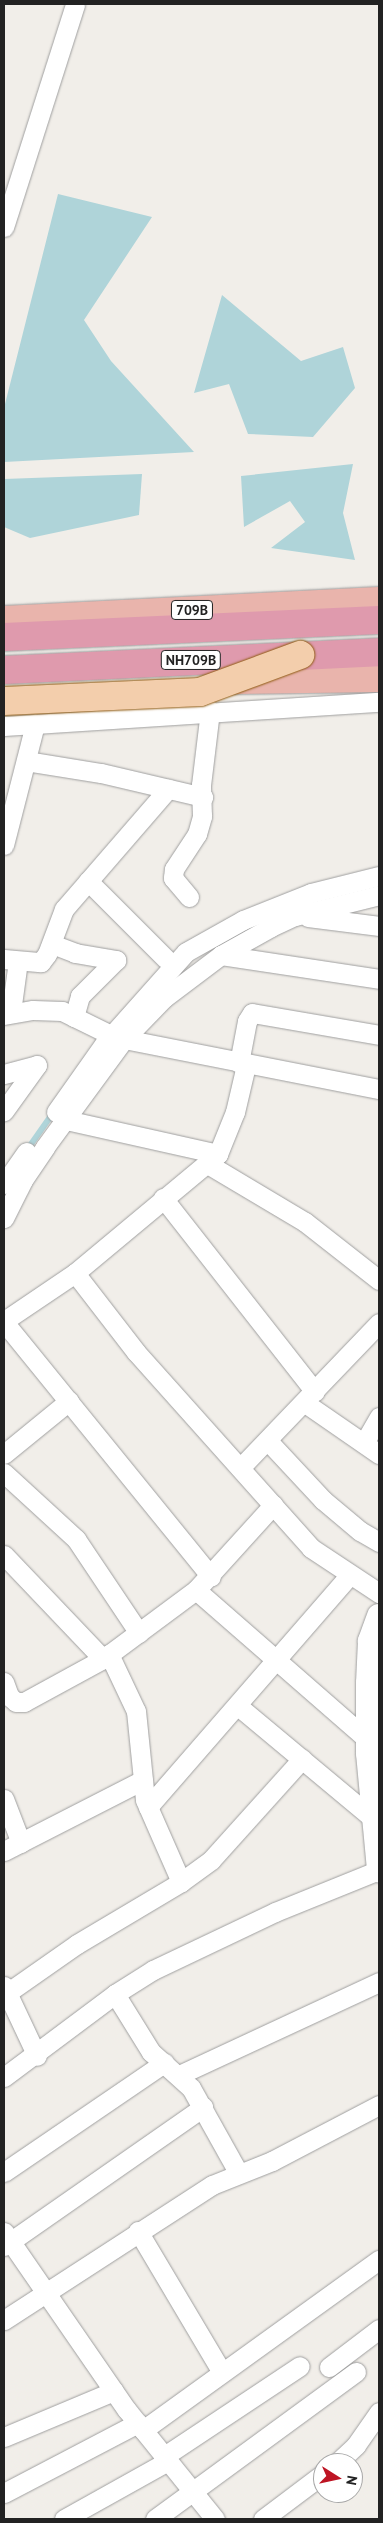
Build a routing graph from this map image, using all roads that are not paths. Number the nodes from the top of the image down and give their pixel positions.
1 (75, 4) edge
2 (4, 227) edge
3 (379, 600) edge
4 (4, 620) edge
5 (379, 620) edge
6 (4, 637) edge
7 (379, 652) edge
8 (300, 655) junction
9 (4, 670) edge
10 (379, 678) edge
11 (4, 689) edge
12 (4, 701) edge
13 (379, 702) edge
14 (210, 712) junction
15 (35, 724) junction
16 (4, 726) edge
17 (26, 761) junction
18 (168, 789) junction
19 (202, 798) junction
20 (4, 845) edge
21 (379, 876) edge
22 (88, 882) junction
23 (379, 895) edge
24 (189, 897) dead end
25 (293, 908) junction
26 (379, 926) edge
27 (52, 944) junction
28 (221, 955) junction
29 (166, 959) dead end
30 (11, 960) edge
31 (379, 979) edge
32 (8, 1013) edge
33 (74, 1017) junction
34 (379, 1035) edge
35 (116, 1036) junction
36 (243, 1064) junction
37 (4, 1074) edge
38 (379, 1089) edge
39 (4, 1111) edge
40 (66, 1120) junction
41 (212, 1158) junction
42 (4, 1184) edge
43 (163, 1198) junction
44 (6, 1207) edge
45 (75, 1272) junction
46 (378, 1274) edge
47 (4, 1322) edge
48 (379, 1323) edge
49 (310, 1398) junction
50 (69, 1401) junction
51 (379, 1417) edge
52 (268, 1441) junction
53 (364, 1443) junction
54 (4, 1454) edge
55 (379, 1454) edge
56 (240, 1468) junction
57 (4, 1473) edge
58 (273, 1505) junction
59 (379, 1542) edge
60 (4, 1555) edge
61 (350, 1576) junction
62 (211, 1577) junction
63 (196, 1590) junction
64 (379, 1593) edge
65 (379, 1616) edge
66 (139, 1633) junction
67 (106, 1657) junction
68 (277, 1661) junction
69 (4, 1682) edge
70 (374, 1699) edge
71 (238, 1706) junction
72 (368, 1740) junction
73 (302, 1759) junction
74 (143, 1780) junction
75 (4, 1799) edge
76 (148, 1807) junction
77 (374, 1820) junction
78 (22, 1844) junction
79 (4, 1851) edge
80 (379, 1870) edge
81 (181, 1882) junction
82 (379, 1982) edge
83 (5, 1990) edge
84 (114, 1994) junction
85 (36, 2056) junction
86 (164, 2063) junction
87 (179, 2075) junction
88 (4, 2077) edge
89 (379, 2105) edge
90 (203, 2107) junction
91 (4, 2172) edge
92 (238, 2172) junction
93 (138, 2231) junction
94 (6, 2240) edge
95 (379, 2260) edge
96 (45, 2291) junction
97 (4, 2320) edge
98 (379, 2329) edge
99 (300, 2366) dead end
100 (329, 2367) dead end
101 (221, 2371) junction
102 (356, 2372) dead end
103 (114, 2391) junction
104 (379, 2412) edge
105 (140, 2426) junction
106 (4, 2437) edge
107 (348, 2453) edge
108 (164, 2460) junction
109 (313, 2482) edge
110 (4, 2493) edge
111 (193, 2494) junction
112 (64, 2519) edge
113 (155, 2519) edge
114 (215, 2519) edge
115 (263, 2519) edge

1 - 2 street
3 - 4 highway, 709B
5 - 6 highway, NH709B
7 - 8 highway, NH709B
8 - 9 highway, NH709B, bridge
8 - 12 main road, bridge
10 - 11 highway
13 - 14 street
14 - 15 street
14 - 19 street
15 - 16 street
15 - 17 street
17 - 18 street
17 - 20 street
18 - 19 street
18 - 22 street
19 - 24 street
21 - 25 street
22 - 27 street
22 - 29 street
23 - 25 street
25 - 26 street
25 - 28 street
25 - 35 street
27 - 30 street
27 - 33 street
28 - 31 street
28 - 35 street
30 - 32 street
32 - 33 street
33 - 35 street
34 - 36 street
35 - 36 street
35 - 40 street
35 - 42 street
36 - 38 street
36 - 41 street
37 - 39 street
40 - 41 street
40 - 44 street
41 - 43 street
41 - 46 street
43 - 45 street
43 - 49 street
45 - 47 street
45 - 56 street
47 - 50 street
48 - 49 street
49 - 52 street
49 - 53 street
50 - 54 street
50 - 62 street
51 - 53 street
52 - 56 street
52 - 59 street
53 - 55 street
56 - 58 street
57 - 66 street
58 - 61 street
58 - 62 street
60 - 67 street
61 - 64 street
61 - 68 street
62 - 63 street
63 - 66 street
63 - 68 street
65 - 70 street
66 - 67 street
67 - 69 street
67 - 74 street
68 - 71 street
68 - 72 street
70 - 72 street
71 - 73 street
71 - 76 street
72 - 77 street
73 - 77 street
73 - 81 street
74 - 76 street
74 - 78 street
75 - 78 street
76 - 81 street
77 - 80 street
78 - 79 street
80 - 84 street
81 - 83 street
82 - 87 street
83 - 85 street
84 - 85 street
84 - 86 street
85 - 88 street
86 - 87 street
86 - 91 street
87 - 90 street
89 - 92 street
90 - 92 street
90 - 94 street
92 - 93 street
93 - 96 street
93 - 101 street
94 - 96 street
95 - 101 street
96 - 97 street
96 - 103 street
98 - 100 street
99 - 108 street
101 - 105 street
102 - 111 street
103 - 105 street
103 - 106 street
104 - 107 street
105 - 108 street
105 - 110 street
108 - 111 street
108 - 112 street
109 - 115 street
111 - 113 street
111 - 114 street

